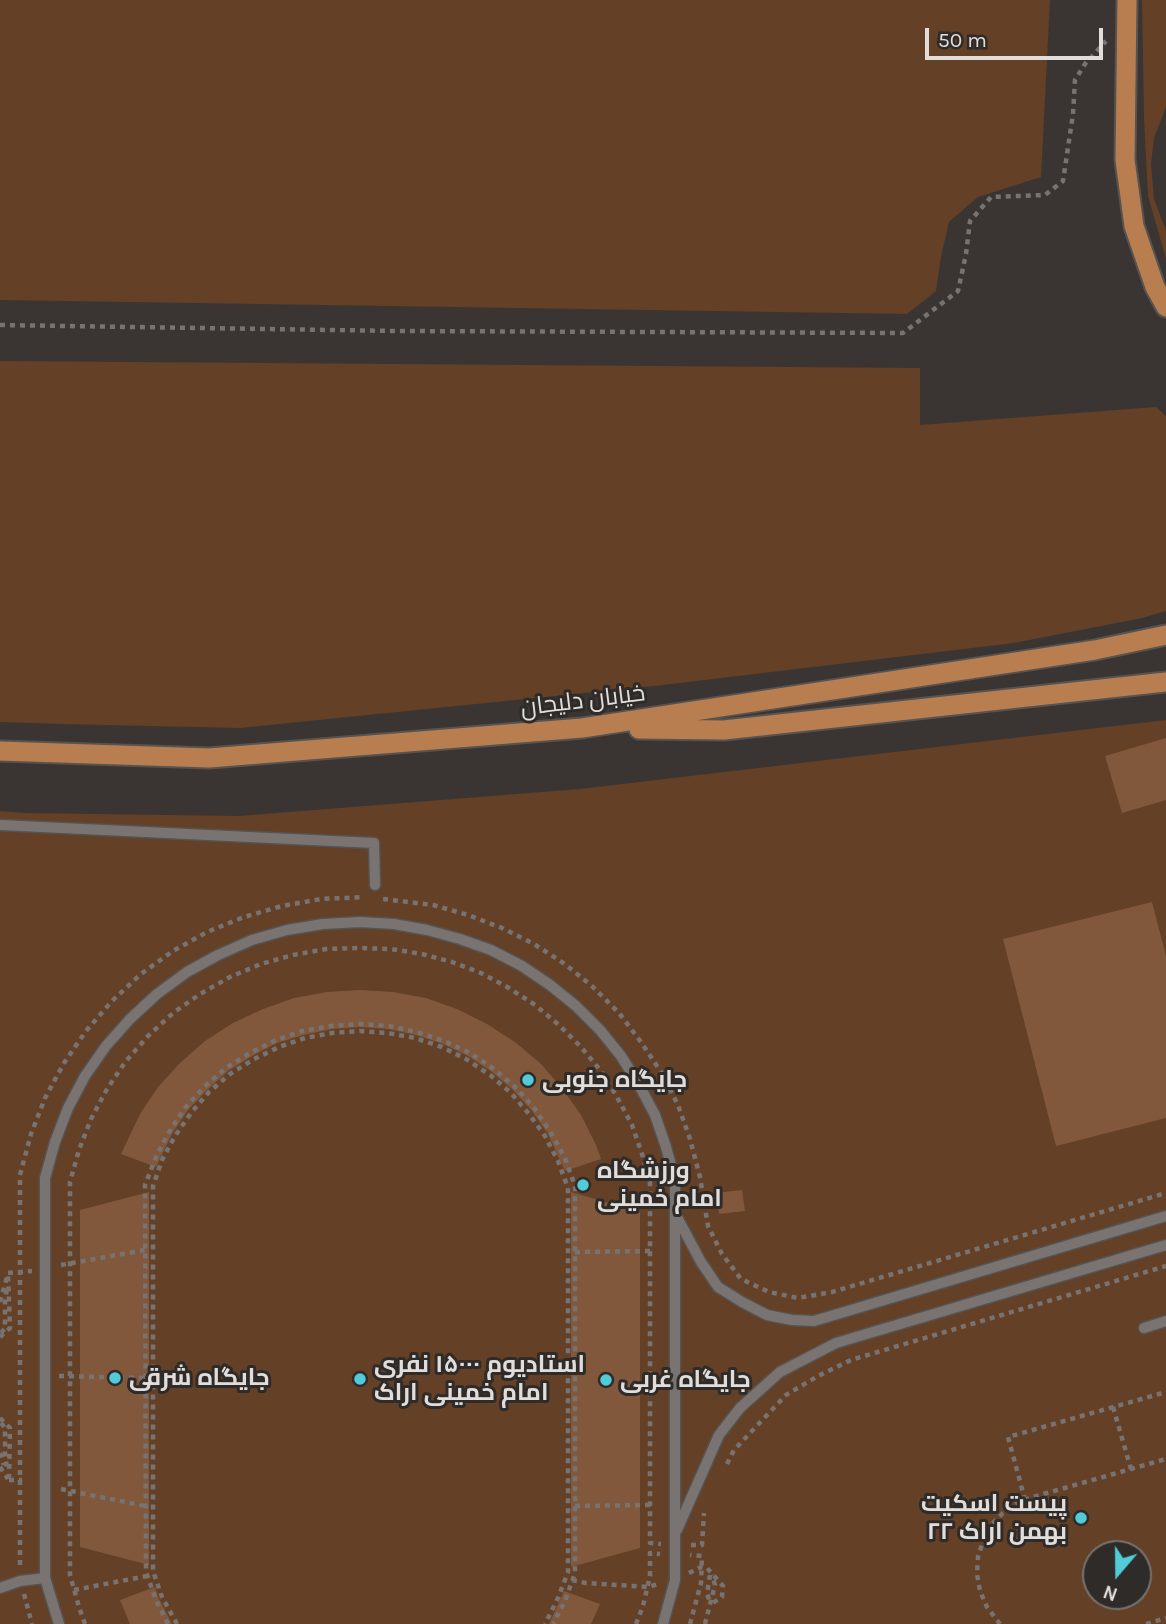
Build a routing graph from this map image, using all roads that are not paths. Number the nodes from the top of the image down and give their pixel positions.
1 (1127, 8) edge
2 (1166, 307) edge
3 (1166, 635) edge
4 (1166, 681) edge
5 (582, 728) junction
6 (0, 751) edge
7 (0, 825) edge
8 (375, 884) dead end
9 (675, 1213) junction
10 (1166, 1216) edge
11 (1166, 1245) edge
12 (1166, 1321) edge
13 (1144, 1328) dead end
14 (675, 1534) junction
15 (45, 1578) junction
16 (0, 1588) edge
17 (59, 1624) edge
18 (663, 1624) edge

1 - 2 main road
3 - 5 main road, خیابان دلیجان
4 - 5 main road
5 - 6 main road, خیابان دلیجان
7 - 8 lane
9 - 10 lane
9 - 14 lane
9 - 15 lane
11 - 14 lane
12 - 13 lane
14 - 18 lane
15 - 16 lane
15 - 17 lane

